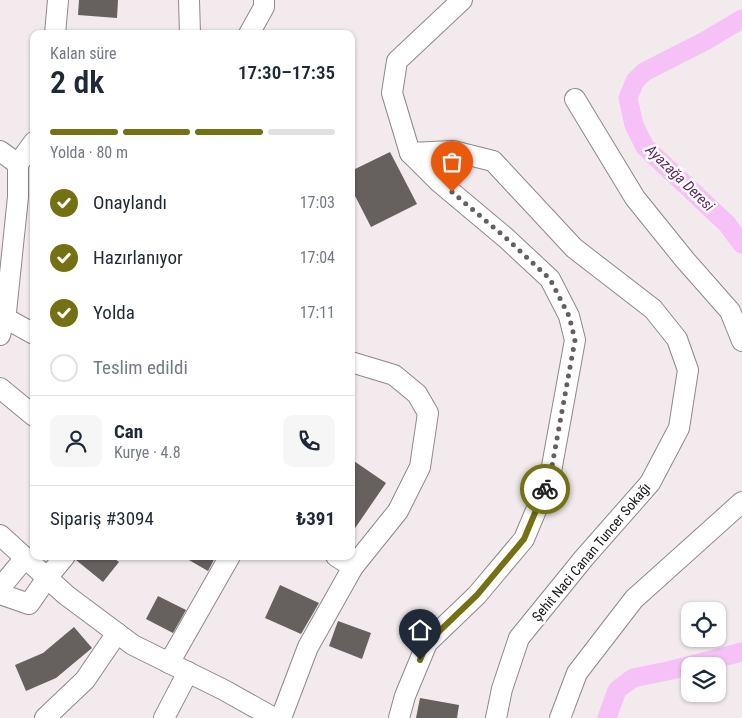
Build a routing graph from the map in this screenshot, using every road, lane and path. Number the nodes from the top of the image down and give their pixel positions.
1 (58, 0) edge
2 (189, 0) edge
3 (264, 0) edge
4 (462, 0) edge
5 (55, 30) edge
6 (190, 30) edge
7 (251, 30) edge
8 (575, 99) dead end
9 (0, 151) edge
10 (410, 153) junction
11 (26, 165) edge
12 (2, 326) edge
13 (30, 333) edge
14 (742, 341) edge
15 (355, 363) edge
16 (0, 388) edge
17 (30, 413) edge
18 (742, 502) edge
19 (0, 534) edge
20 (24, 558) junction
21 (62, 560) edge
22 (228, 560) edge
23 (342, 560) edge
24 (353, 568) junction
25 (47, 578) junction
26 (0, 588) edge
27 (0, 594) edge
28 (117, 633) junction
29 (169, 663) junction
30 (188, 672) junction
31 (45, 718) edge
32 (164, 718) edge
33 (274, 718) edge
34 (281, 718) edge
35 (399, 718) edge
36 (496, 718) edge
37 (560, 718) edge

1 - 5 street
2 - 6 street
3 - 7 street
4 - 10 street
8 - 14 street
9 - 11 street
10 - 35 street
10 - 36 street, Şehit Naci Canan Tuncer Sokağı
11 - 12 street
12 - 13 street
15 - 24 street
16 - 17 street
18 - 37 street
19 - 20 street
20 - 25 street
20 - 26 street
21 - 25 street
22 - 29 street
23 - 24 street
24 - 34 street
25 - 27 street
25 - 28 street
28 - 29 street
28 - 31 street
29 - 30 street
30 - 32 street
30 - 33 street

